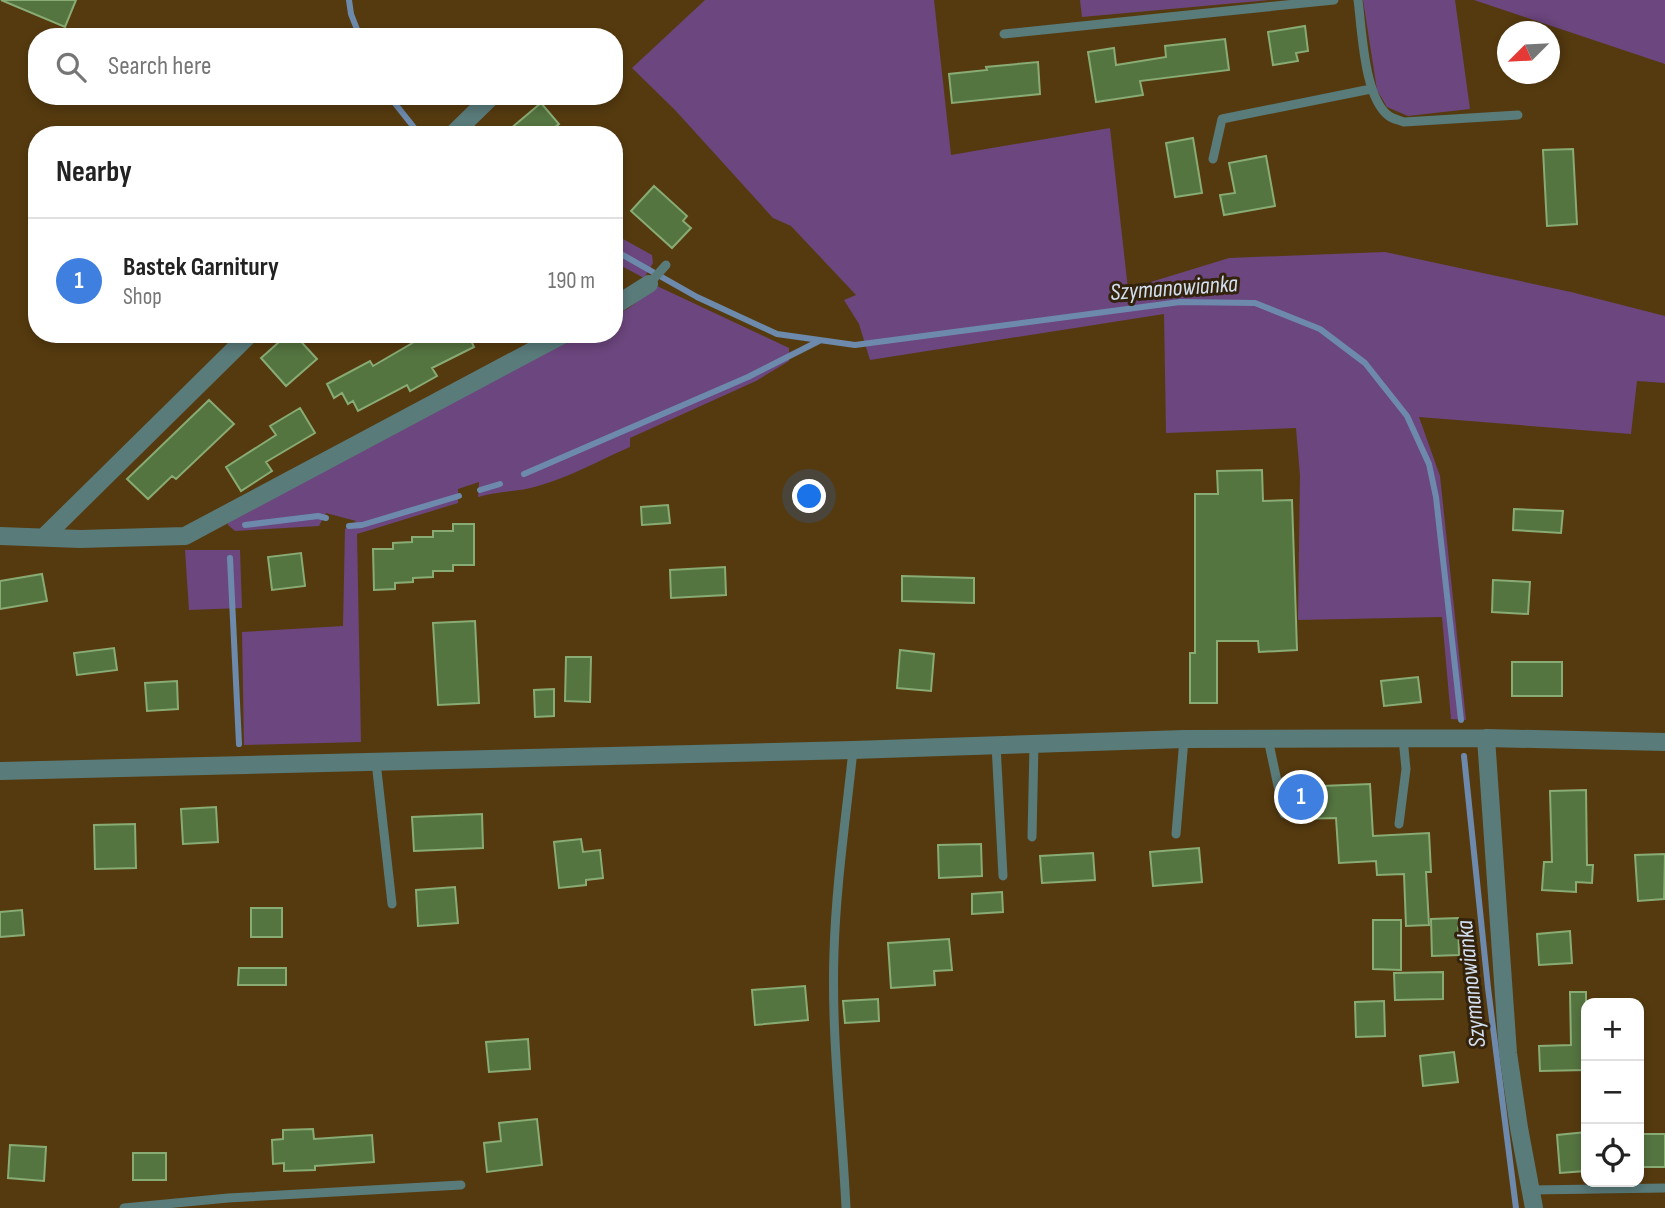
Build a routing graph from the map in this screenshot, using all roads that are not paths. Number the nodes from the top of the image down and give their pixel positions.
1 (1334, 0) edge
2 (1357, 0) edge
3 (1004, 34) dead end
4 (1371, 89) junction
5 (483, 105) edge
6 (1518, 116) dead end
7 (461, 126) edge
8 (1213, 159) dead end
9 (666, 265) dead end
10 (649, 284) joint
11 (623, 300) edge
12 (241, 343) edge
13 (547, 343) edge
14 (0, 536) edge
15 (44, 537) junction
16 (1403, 738) junction
17 (1486, 738) junction
18 (1184, 739) junction
19 (1268, 739) junction
20 (1665, 742) edge
21 (1034, 744) junction
22 (996, 745) junction
23 (853, 750) junction
24 (376, 762) junction
25 (0, 771) edge
26 (1284, 814) dead end
27 (1399, 824) dead end
28 (1176, 834) dead end
29 (1032, 837) dead end
30 (1003, 876) dead end
31 (392, 904) dead end
32 (461, 1185) dead end
33 (1665, 1188) edge
34 (1533, 1199) edge
35 (124, 1208) edge
36 (846, 1208) edge

1 - 3 lane
2 - 4 lane
4 - 6 lane
4 - 8 lane
5 - 7 street
9 - 10 lane
10 - 11 street
12 - 15 street
13 - 15 street
14 - 15 street
16 - 17 street
16 - 19 street
16 - 27 lane
17 - 20 street
17 - 34 street
18 - 19 street
18 - 21 street
18 - 28 lane
19 - 26 lane
21 - 22 street
21 - 29 lane
22 - 23 street
22 - 30 lane
23 - 24 street
23 - 36 lane
24 - 25 street
24 - 31 lane
32 - 35 lane
33 - 34 lane

